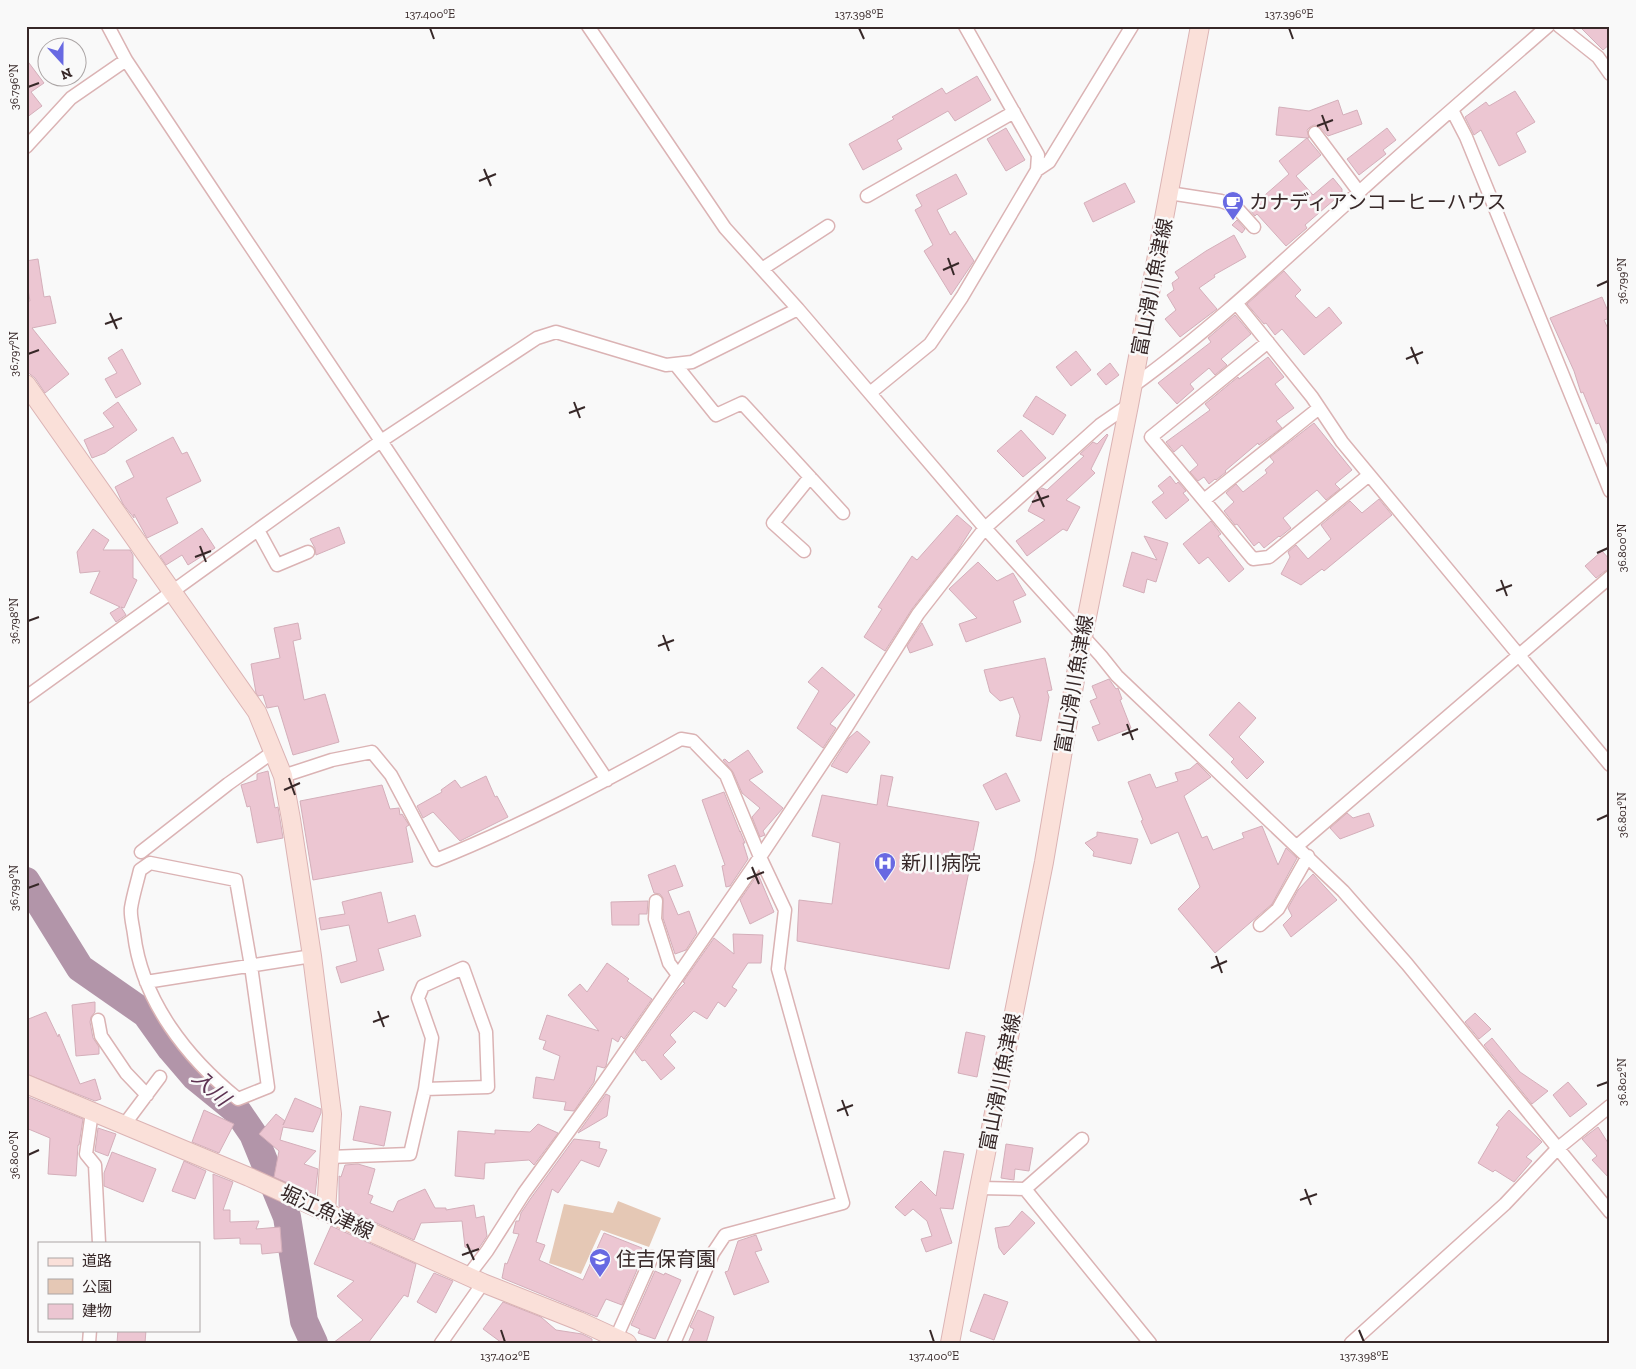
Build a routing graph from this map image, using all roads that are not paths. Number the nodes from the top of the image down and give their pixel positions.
1 (108, 26) edge
2 (588, 26) edge
3 (965, 26) edge
4 (1132, 26) edge
5 (1200, 26) edge
6 (1548, 26) edge
7 (1559, 26) edge
8 (126, 60) junction
9 (1610, 74) edge
10 (1452, 110) junction
11 (1014, 112) junction
12 (1314, 134) dead end
13 (26, 147) edge
14 (1037, 170) junction
15 (1359, 192) junction
16 (1169, 193) junction
17 (867, 196) dead end
18 (828, 226) dead end
19 (1254, 227) dead end
20 (762, 269) junction
21 (1237, 304) junction
22 (798, 309) junction
23 (1268, 342) junction
24 (675, 364) junction
25 (26, 384) edge
26 (1133, 386) junction
27 (870, 393) junction
28 (1129, 405) junction
29 (1319, 408) junction
30 (381, 441) junction
31 (1369, 475) junction
32 (810, 477) junction
33 (1610, 491) edge
34 (1204, 500) junction
35 (843, 514) dead end
36 (984, 528) junction
37 (258, 530) junction
38 (804, 551) dead end
39 (308, 552) dead end
40 (1610, 577) edge
41 (172, 592) junction
42 (1083, 636) junction
43 (1518, 654) junction
44 (26, 697) edge
45 (273, 752) junction
46 (1610, 765) edge
47 (283, 776) junction
48 (607, 780) junction
49 (1297, 846) junction
50 (142, 852) dead end
51 (1308, 856) junction
52 (760, 857) junction
53 (656, 901) dead end
54 (1260, 925) dead end
55 (312, 956) junction
56 (251, 966) junction
57 (678, 975) junction
58 (146, 982) junction
59 (98, 1020) dead end
60 (160, 1077) dead end
61 (26, 1084) edge
62 (425, 1090) junction
63 (146, 1095) junction
64 (1610, 1106) edge
65 (92, 1112) junction
66 (124, 1125) junction
67 (1082, 1139) dead end
68 (1557, 1149) junction
69 (330, 1156) junction
70 (979, 1188) junction
71 (1025, 1189) junction
72 (326, 1212) junction
73 (1610, 1212) edge
74 (99, 1242) edge
75 (652, 1257) dead end
76 (475, 1280) junction
77 (621, 1340) edge
78 (441, 1343) edge
79 (674, 1343) edge
80 (950, 1343) edge
81 (1150, 1343) edge
82 (1350, 1343) edge

1 - 8 street
2 - 20 street
3 - 11 street
4 - 14 street
5 - 16 main road, 富山滑川魚津線
6 - 10 street
7 - 9 street
8 - 13 street
8 - 30 street
10 - 15 street
10 - 33 street
11 - 14 street
11 - 17 street
12 - 15 street
14 - 27 street
15 - 21 street
16 - 19 street
16 - 26 main road, 富山滑川魚津線
18 - 20 street
20 - 22 street
21 - 23 street
21 - 26 street
22 - 24 street
22 - 27 street
23 - 29 street
23 - 34 street
24 - 30 street
24 - 32 street
25 - 41 main road
26 - 28 main road, 富山滑川魚津線
27 - 36 street
28 - 36 street
28 - 42 main road, 富山滑川魚津線
29 - 31 street
29 - 34 street
30 - 37 street
30 - 48 street
31 - 34 street
31 - 43 street
32 - 35 street
32 - 38 street
36 - 42 street
36 - 52 street
37 - 39 street
37 - 41 street
40 - 43 street
41 - 44 street
41 - 45 main road
42 - 49 street
42 - 70 main road, 富山滑川魚津線
43 - 46 street
43 - 49 street
45 - 47 main road
45 - 50 street
47 - 48 street
47 - 55 main road
48 - 52 street
49 - 51 street
51 - 54 street
51 - 68 street
52 - 57 street
52 - 79 street
53 - 57 street
55 - 56 street
55 - 69 main road
56 - 58 street
56 - 58 street
56 - 58 street
57 - 76 street
59 - 63 street
60 - 63 street
61 - 65 main road, 堀江魚津線
62 - 62 street
62 - 69 street
63 - 66 street
64 - 68 street
65 - 66 main road, 堀江魚津線
65 - 74 street
66 - 72 main road, 堀江魚津線
67 - 71 street
68 - 73 street
68 - 82 street
69 - 72 main road
70 - 71 street
70 - 80 main road, 富山滑川魚津線
71 - 81 street
72 - 76 main road, 堀江魚津線
75 - 77 street
76 - 77 main road, 堀江魚津線
76 - 78 street

